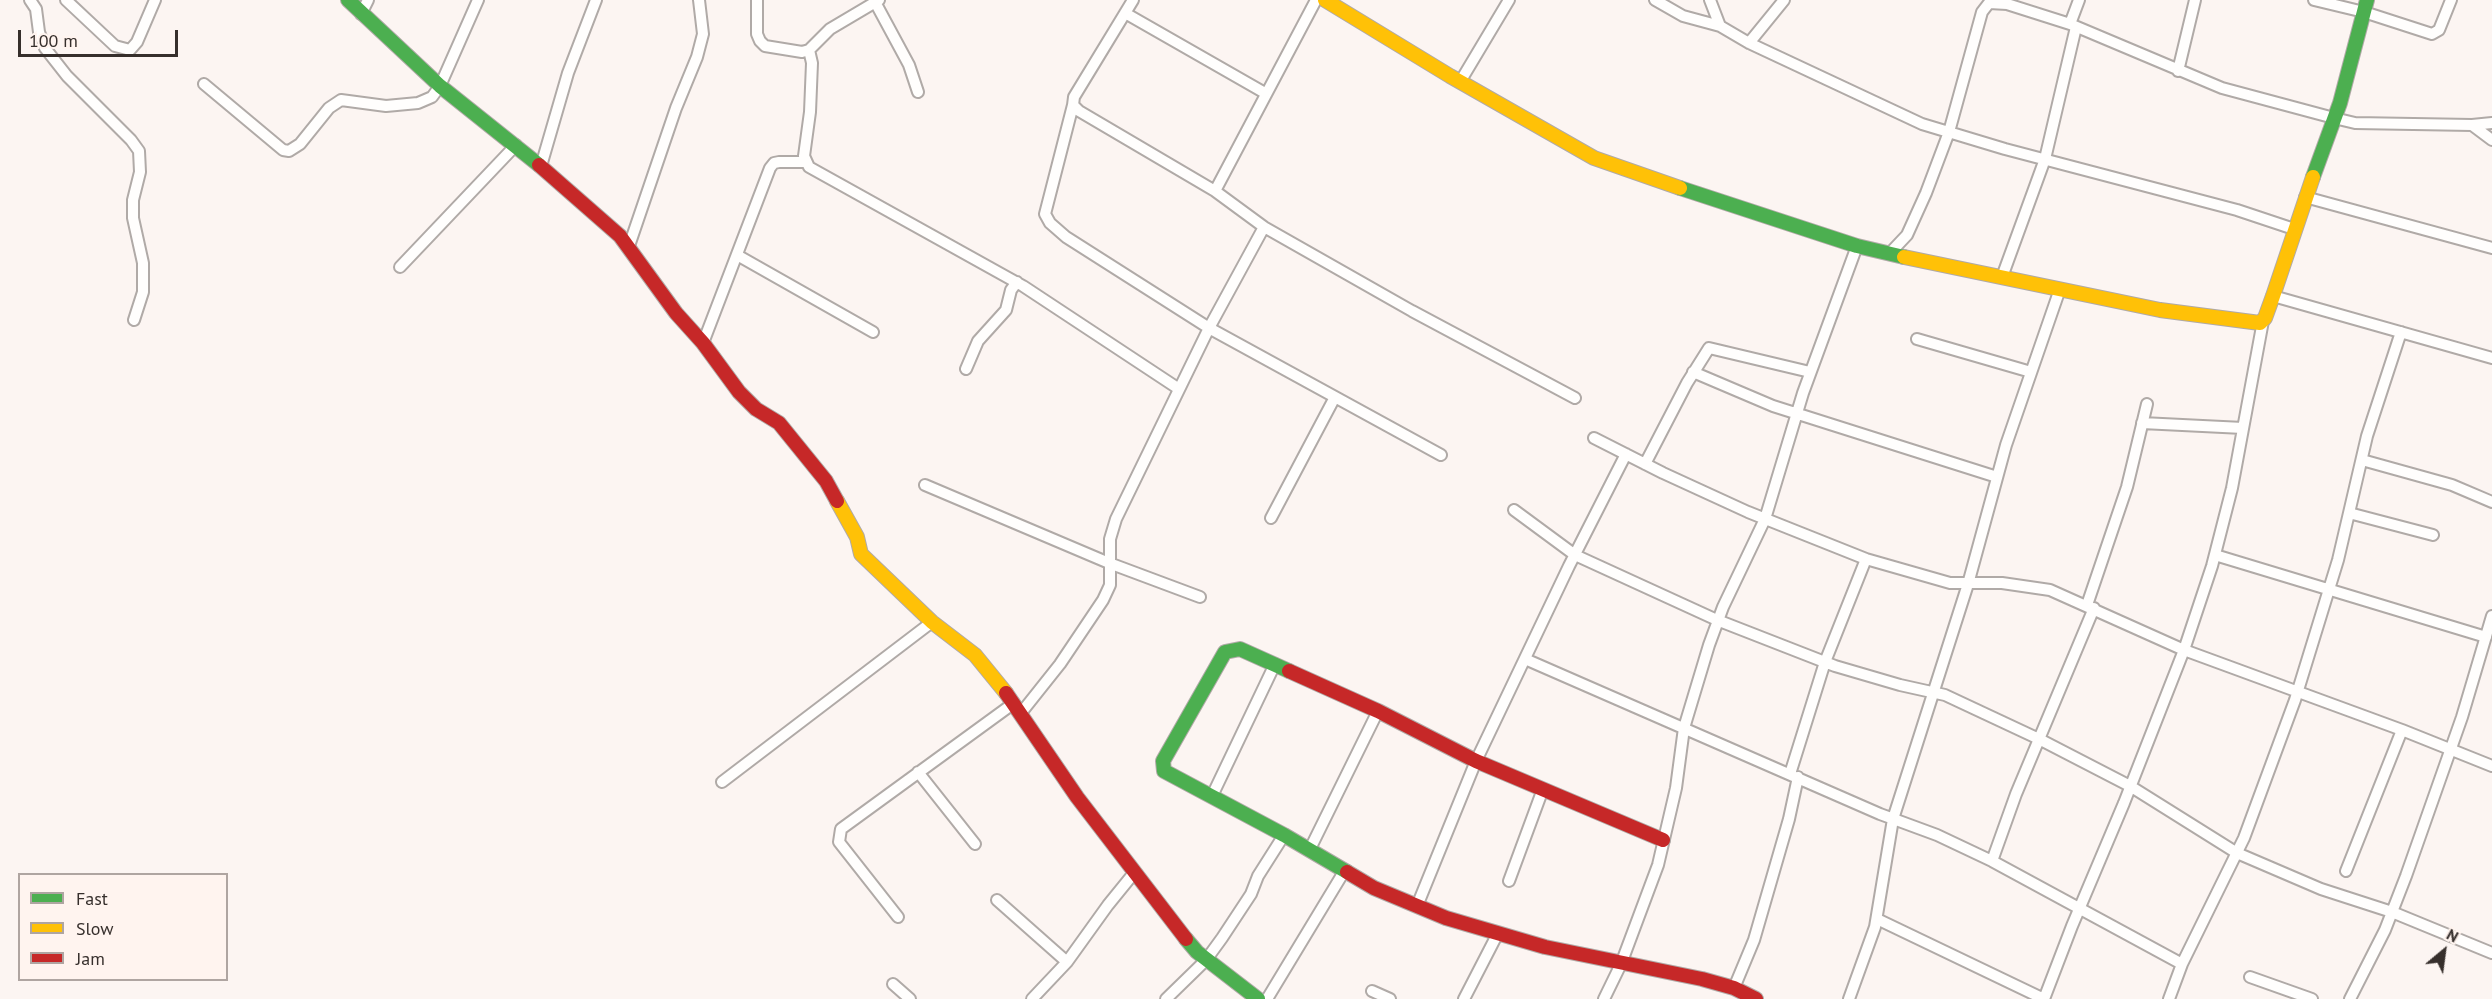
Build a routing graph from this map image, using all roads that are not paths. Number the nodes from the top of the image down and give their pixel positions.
1 (30, 0) edge
2 (66, 0) edge
3 (155, 0) edge
4 (348, 0) edge
5 (368, 0) edge
6 (478, 0) edge
7 (596, 0) edge
8 (699, 0) edge
9 (757, 0) edge
10 (1133, 0) edge
11 (1316, 0) edge
12 (1325, 0) edge
13 (1509, 0) edge
14 (1655, 0) edge
15 (1710, 0) edge
16 (1784, 0) edge
17 (2079, 0) edge
18 (2195, 0) edge
19 (2314, 0) edge
20 (2451, 0) edge
21 (877, 1) edge
22 (2366, 6) edge
23 (1125, 13) junction
24 (362, 14) junction
25 (2073, 25) junction
26 (1720, 26) junction
27 (1749, 44) junction
28 (809, 50) junction
29 (2178, 71) junction
30 (1460, 82) junction
31 (204, 84) dead end
32 (440, 86) junction
33 (918, 93) dead end
34 (1265, 93) junction
35 (1073, 105) junction
36 (2334, 118) junction
37 (2492, 123) edge
38 (2472, 125) junction
39 (1949, 132) junction
40 (2492, 140) edge
41 (516, 145) junction
42 (2044, 159) junction
43 (805, 162) junction
44 (541, 166) junction
45 (1215, 191) junction
46 (2305, 197) junction
47 (1264, 227) junction
48 (2294, 229) junction
49 (628, 246) junction
50 (1857, 246) junction
51 (2492, 248) edge
52 (1890, 253) junction
53 (737, 255) junction
54 (400, 267) dead end
55 (2002, 277) junction
56 (1017, 282) junction
57 (2060, 289) junction
58 (2273, 296) junction
59 (135, 320) dead end
60 (2263, 321) junction
61 (1209, 328) junction
62 (873, 332) dead end
63 (2401, 332) junction
64 (1917, 339) dead end
65 (704, 344) junction
66 (2492, 358) edge
67 (966, 369) dead end
68 (1693, 372) junction
69 (1810, 372) junction
70 (2031, 372) junction
71 (1179, 389) junction
72 (1335, 397) junction
73 (1575, 398) dead end
74 (2147, 404) dead end
75 (1797, 413) junction
76 (2142, 423) junction
77 (2243, 428) junction
78 (1594, 438) dead end
79 (1626, 454) junction
80 (1441, 455) dead end
81 (2362, 460) junction
82 (1645, 464) junction
83 (1997, 477) junction
84 (925, 485) dead end
85 (2492, 502) edge
86 (1514, 510) dead end
87 (2349, 513) junction
88 (1271, 518) dead end
89 (1766, 519) junction
90 (2433, 535) dead end
91 (1575, 555) junction
92 (2215, 555) junction
93 (1866, 559) junction
94 (1109, 563) junction
95 (1968, 584) junction
96 (2330, 590) junction
97 (1200, 597) dead end
98 (2091, 607) junction
99 (2492, 616) edge
100 (1718, 621) junction
101 (932, 622) junction
102 (2486, 637) junction
103 (2184, 650) junction
104 (1525, 659) junction
105 (1825, 662) junction
106 (1275, 664) junction
107 (1935, 692) junction
108 (2297, 692) junction
109 (1018, 708) junction
110 (1378, 711) junction
111 (1684, 728) junction
112 (2402, 730) junction
113 (2039, 739) junction
114 (2451, 749) junction
115 (1476, 761) junction
116 (2492, 766) edge
117 (918, 772) junction
118 (1794, 776) junction
119 (722, 782) dead end
120 (2130, 786) junction
121 (1543, 789) junction
122 (1212, 796) junction
123 (1893, 819) junction
124 (1284, 835) junction
125 (1663, 840) junction
126 (975, 844) dead end
127 (1310, 849) junction
128 (2237, 853) junction
129 (1992, 861) junction
130 (1345, 870) junction
131 (2346, 871) dead end
132 (1134, 873) junction
133 (1509, 881) dead end
134 (997, 900) dead end
135 (1417, 906) junction
136 (2078, 910) junction
137 (2392, 912) junction
138 (898, 917) dead end
139 (1877, 920) junction
140 (1497, 934) junction
141 (2492, 953) edge
142 (1206, 960) junction
143 (1067, 962) junction
144 (1621, 964) junction
145 (2182, 964) junction
146 (2250, 977) dead end
147 (893, 984) dead end
148 (1734, 988) junction
149 (1372, 991) dead end
150 (910, 999) edge
151 (1032, 999) edge
152 (1166, 999) edge
153 (1258, 999) edge
154 (1267, 999) edge
155 (1390, 999) edge
156 (1464, 999) edge
157 (1604, 999) edge
158 (1756, 999) edge
159 (1849, 999) edge
160 (2044, 999) edge
161 (2169, 999) edge
162 (2312, 999) edge
163 (2350, 999) edge

1 - 59 street
2 - 3 street
4 - 24 street
5 - 24 street
6 - 32 street
7 - 44 street
8 - 49 street
9 - 28 street
10 - 23 street
11 - 34 street
12 - 30 street
13 - 30 street
14 - 26 street
15 - 26 street
16 - 27 street
17 - 25 street
18 - 29 street
19 - 22 street
20 - 22 street
21 - 28 street
21 - 33 street
22 - 36 street
23 - 34 street
23 - 35 street
24 - 32 street
25 - 29 street
25 - 39 street
25 - 42 street
26 - 27 street
27 - 39 street
28 - 43 street
29 - 36 street
30 - 50 street
31 - 32 street
32 - 41 street
34 - 45 street
35 - 45 street
35 - 61 street
36 - 38 street
36 - 46 street
37 - 38 street
38 - 40 street
39 - 42 street
39 - 52 street
41 - 44 street
41 - 54 street
42 - 48 street
42 - 55 street
43 - 53 street
43 - 56 street
44 - 49 street
45 - 47 street
46 - 48 street
46 - 51 street
47 - 61 street
47 - 73 street
48 - 58 street
49 - 65 street
50 - 52 street
50 - 69 street
52 - 55 street
53 - 62 street
53 - 65 street
55 - 57 street
56 - 67 street
56 - 71 street
57 - 60 street
57 - 70 street
58 - 60 street
58 - 63 street
60 - 77 street
61 - 71 street
61 - 72 street
63 - 66 street
63 - 81 street
64 - 70 street
65 - 101 street
68 - 69 street
68 - 75 street
68 - 82 street
69 - 75 street
70 - 83 street
71 - 94 street
72 - 80 street
72 - 88 street
74 - 76 street
75 - 83 street
75 - 89 street
76 - 77 street
76 - 98 street
77 - 92 street
78 - 79 street
79 - 82 street
79 - 91 street
81 - 85 street
81 - 87 street
82 - 89 street
83 - 95 street
84 - 94 street
86 - 91 street
87 - 90 street
87 - 96 street
89 - 93 street
89 - 100 street
91 - 100 street
91 - 104 street
92 - 96 street
92 - 103 street
93 - 95 street
93 - 105 street
94 - 97 street
94 - 109 street
95 - 98 street
95 - 107 street
96 - 102 street
96 - 108 street
98 - 103 street
98 - 113 street
99 - 102 street
100 - 105 street
100 - 111 street
101 - 109 street
101 - 119 street
102 - 114 street
103 - 108 street
103 - 120 street
104 - 111 street
104 - 115 street
105 - 107 street
105 - 118 street
106 - 110 street
106 - 122 street
106 - 122 street
107 - 113 street
107 - 123 street
108 - 112 street
108 - 128 street
109 - 117 street
109 - 132 street
110 - 115 street
110 - 127 street
111 - 118 street
111 - 125 street
112 - 114 street
112 - 131 street
113 - 120 street
113 - 129 street
114 - 116 street
114 - 137 street
115 - 121 street
115 - 135 street
117 - 126 street
117 - 138 street
118 - 123 street
118 - 148 street
120 - 128 street
120 - 136 street
121 - 125 street
121 - 133 street
122 - 124 street
123 - 129 street
123 - 139 street
124 - 127 street
124 - 142 street
125 - 144 street
127 - 130 street
128 - 137 street
128 - 145 street
129 - 136 street
130 - 135 street
130 - 154 street
132 - 142 street
132 - 143 street
134 - 143 street
135 - 140 street
136 - 145 street
136 - 160 street
137 - 141 street
137 - 163 street
139 - 159 street
139 - 160 street
140 - 144 street
140 - 156 street
142 - 152 street
142 - 153 street
143 - 151 street
144 - 148 street
144 - 157 street
145 - 161 street
146 - 162 street
147 - 150 street
148 - 158 street
149 - 155 street

